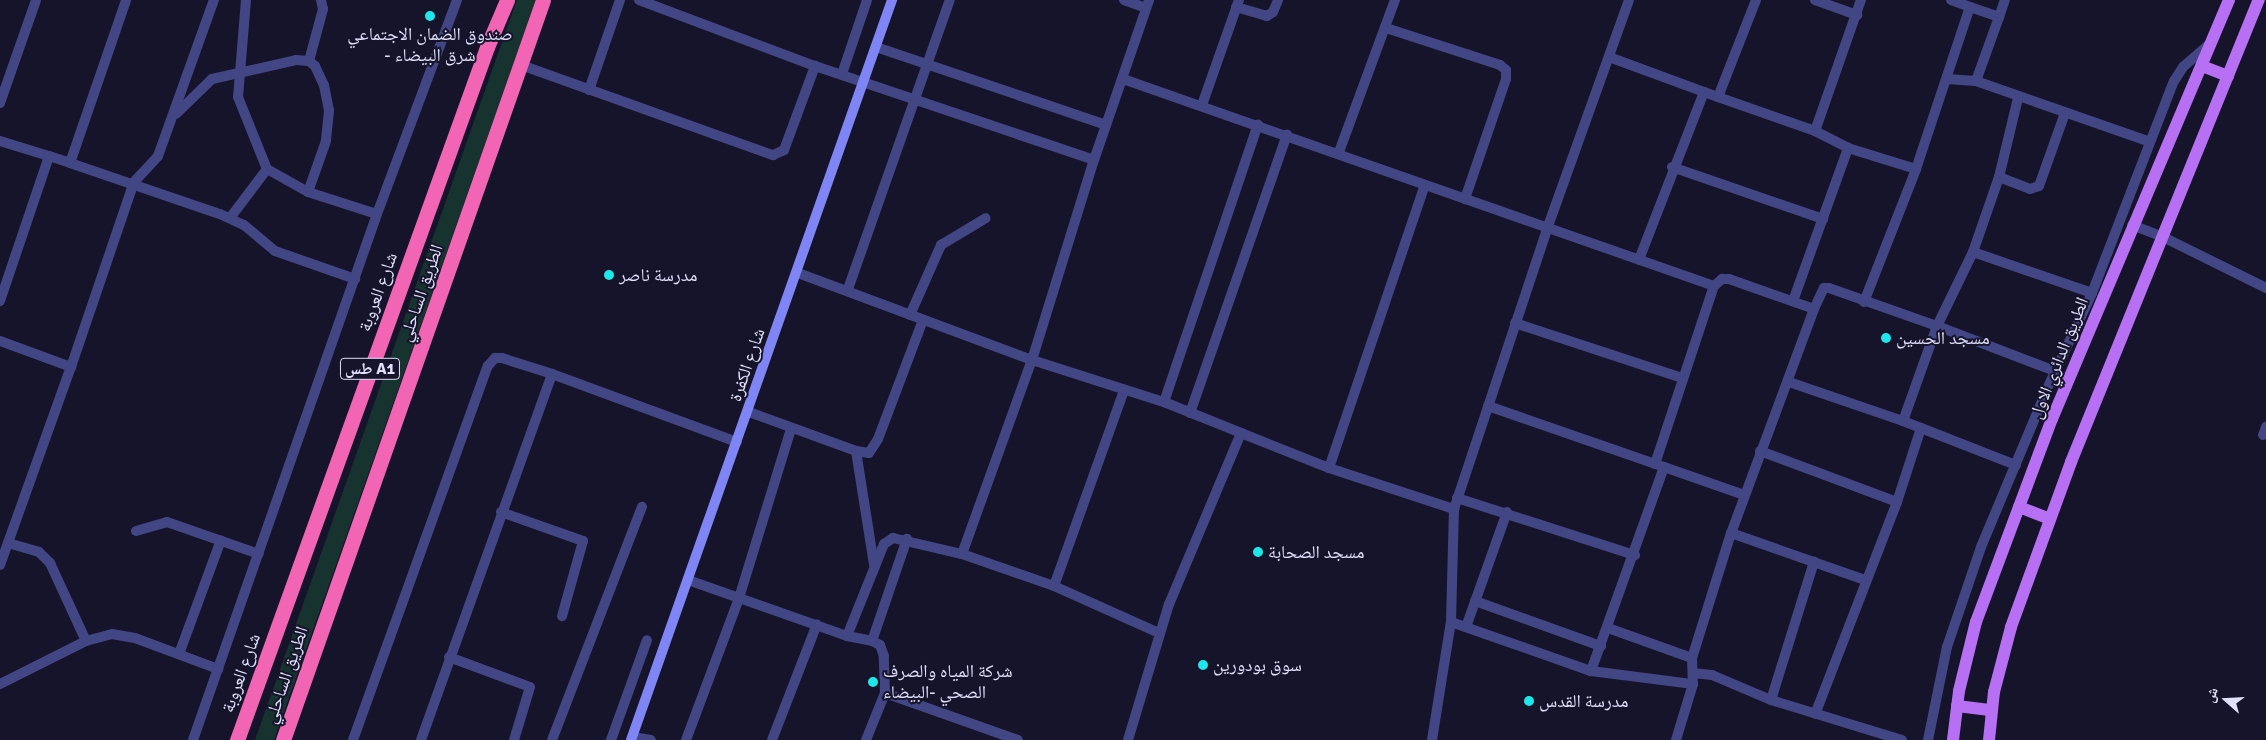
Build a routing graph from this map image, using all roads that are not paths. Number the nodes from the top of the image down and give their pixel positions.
1 (36, 0) edge
2 (126, 0) edge
3 (214, 0) edge
4 (246, 0) edge
5 (321, 0) edge
6 (457, 0) edge
7 (508, 0) edge
8 (543, 0) edge
9 (620, 0) edge
10 (639, 0) edge
11 (868, 0) edge
12 (892, 0) edge
13 (950, 0) edge
14 (1124, 0) edge
15 (1278, 0) edge
16 (1395, 0) edge
17 (1629, 0) edge
18 (1756, 0) edge
19 (1815, 0) edge
20 (1861, 0) edge
21 (1951, 0) edge
22 (2005, 0) edge
23 (2229, 0) edge
24 (2259, 0) edge
25 (1148, 4) edge
26 (1237, 4) edge
27 (1970, 7) junction
28 (1857, 15) junction
29 (1999, 17) junction
30 (1386, 28) junction
31 (2214, 40) junction
32 (876, 47) junction
33 (1609, 57) junction
34 (309, 61) junction
35 (927, 64) junction
36 (521, 65) junction
37 (815, 66) junction
38 (2202, 66) junction
39 (842, 74) junction
40 (238, 76) junction
41 (2228, 76) junction
42 (1123, 79) junction
43 (1947, 79) junction
44 (1976, 81) junction
45 (863, 83) junction
46 (589, 90) junction
47 (1704, 92) junction
48 (1718, 97) junction
49 (2018, 98) junction
50 (916, 99) junction
51 (0, 103) edge
52 (1202, 105) junction
53 (2065, 113) junction
54 (172, 118) junction
55 (1258, 124) junction
56 (1106, 125) junction
57 (1815, 131) junction
58 (1287, 134) junction
59 (0, 141) edge
60 (2150, 142) junction
61 (1848, 148) junction
62 (1339, 152) junction
63 (49, 156) junction
64 (1094, 160) junction
65 (70, 163) junction
66 (1672, 168) junction
67 (267, 169) junction
68 (1916, 170) junction
69 (1999, 177) junction
70 (134, 182) junction
71 (1426, 185) junction
72 (308, 192) junction
73 (1465, 199) junction
74 (377, 214) junction
75 (230, 218) junction
76 (986, 218) dead end
77 (1823, 219) junction
78 (2132, 226) junction
79 (1547, 229) junction
80 (2163, 237) junction
81 (1972, 252) junction
82 (1639, 260) junction
83 (798, 273) junction
84 (355, 279) junction
85 (1714, 286) junction
86 (2266, 286) edge
87 (848, 289) junction
88 (2092, 293) junction
89 (0, 300) edge
90 (1793, 301) junction
91 (1864, 302) junction
92 (1814, 309) junction
93 (910, 315) junction
94 (923, 320) junction
95 (1515, 323) junction
96 (1937, 326) junction
97 (0, 341) edge
98 (1032, 360) junction
99 (71, 367) junction
100 (2055, 371) junction
101 (552, 374) junction
102 (1682, 378) junction
103 (1789, 382) junction
104 (1124, 390) junction
105 (1164, 402) junction
106 (1488, 406) junction
107 (749, 412) junction
108 (1190, 413) junction
109 (1903, 421) junction
110 (791, 428) junction
111 (1921, 428) junction
112 (1241, 433) junction
113 (737, 442) junction
114 (1760, 451) junction
115 (856, 452) junction
116 (2016, 465) junction
117 (1659, 466) junction
118 (1329, 468) junction
119 (1744, 496) junction
120 (1457, 498) junction
121 (1897, 502) junction
122 (642, 507) dead end
123 (2020, 507) junction
124 (1454, 509) junction
125 (501, 512) junction
126 (1507, 512) junction
127 (2050, 519) junction
128 (136, 531) dead end
129 (1731, 532) junction
130 (907, 539) junction
131 (221, 540) junction
132 (8, 543) junction
133 (259, 554) junction
134 (962, 554) junction
135 (1635, 554) junction
136 (1814, 562) junction
137 (0, 565) edge
138 (874, 566) junction
139 (688, 580) junction
140 (1865, 580) junction
141 (1054, 586) junction
142 (739, 598) junction
143 (1475, 601) junction
144 (562, 616) dead end
145 (1451, 622) junction
146 (816, 624) junction
147 (1466, 627) junction
148 (1608, 628) junction
149 (1159, 633) junction
150 (847, 636) junction
151 (647, 640) dead end
152 (872, 641) junction
153 (86, 642) junction
154 (1601, 646) junction
155 (179, 654) junction
156 (449, 657) junction
157 (1692, 658) junction
158 (218, 669) junction
159 (1591, 670) junction
160 (1693, 673) junction
161 (0, 684) edge
162 (1693, 684) junction
163 (885, 693) junction
164 (1771, 700) junction
165 (1957, 706) junction
166 (1992, 710) junction
167 (1816, 714) junction
168 (632, 738) edge
169 (194, 740) edge
170 (237, 740) edge
171 (283, 740) edge
172 (353, 740) edge
173 (421, 740) edge
174 (514, 740) edge
175 (552, 740) edge
176 (611, 740) edge
177 (651, 740) edge
178 (686, 740) edge
179 (772, 740) edge
180 (866, 740) edge
181 (1018, 740) edge
182 (1128, 740) edge
183 (1432, 740) edge
184 (1676, 740) edge
185 (1902, 740) edge
186 (1928, 740) edge
187 (1953, 740) edge
188 (1989, 740) edge

1 - 51 street
2 - 65 street
3 - 54 street
4 - 40 street
5 - 34 street
6 - 74 street
7 - 170 highway, شارع العروبة / طس A1
8 - 36 highway, الطريق الساحلي / طس A1
9 - 46 street
10 - 37 street
11 - 39 street
12 - 32 street, شارع الكفرة
13 - 35 street
14 - 25 street
15 - 26 street
16 - 30 street
17 - 33 street
18 - 48 street
19 - 28 street
20 - 28 street
21 - 27 street
22 - 29 street
23 - 31 main road, الطريق الدائري الاول
24 - 41 main road
25 - 42 street
26 - 52 street
27 - 29 street
27 - 43 street
28 - 57 street
29 - 44 street
30 - 62 street
30 - 73 street
31 - 38 main road, الطريق الدائري الاول
31 - 60 street
32 - 35 street
32 - 45 street, شارع الكفرة
33 - 47 street
33 - 79 street
34 - 40 street
34 - 72 street
35 - 50 street
35 - 56 street
36 - 46 street
36 - 171 highway, الطريق الساحلي / طس A1
37 - 39 street
37 - 46 street
38 - 41 main road
38 - 78 main road, الطريق الدائري الاول
39 - 45 street
40 - 54 street
40 - 67 street
41 - 80 main road
42 - 52 street
42 - 56 street
43 - 44 street
43 - 68 street
44 - 49 street
45 - 50 street
45 - 83 street, شارع الكفرة
47 - 48 street
47 - 66 street
48 - 57 street
49 - 53 street
49 - 69 street
50 - 64 street
50 - 87 street
52 - 55 street
53 - 60 street
53 - 69 street
54 - 70 street
55 - 58 street
55 - 105 street
56 - 64 street
57 - 61 street
58 - 62 street
58 - 108 street
59 - 63 street
60 - 88 street
61 - 68 street
61 - 77 street
62 - 71 street
63 - 65 street
63 - 89 street
64 - 98 street
65 - 70 street
66 - 77 street
66 - 82 street
67 - 72 street
67 - 75 street
68 - 91 street
69 - 81 street
70 - 75 street
70 - 99 street
71 - 73 street
71 - 118 street
72 - 74 street
73 - 79 street
74 - 84 street
75 - 84 street
76 - 93 street
77 - 90 street
78 - 80 street
78 - 123 main road, الطريق الدائري الاول
79 - 82 street
79 - 95 street
80 - 86 street
80 - 127 main road
81 - 88 street
81 - 96 street
82 - 85 street
83 - 87 street
83 - 107 street, شارع الكفرة
84 - 133 street
85 - 90 street
85 - 102 street
87 - 93 street
88 - 100 street
90 - 92 street
91 - 92 street
91 - 96 street
92 - 103 street
93 - 94 street
94 - 98 street
94 - 115 street
95 - 102 street
95 - 106 street
96 - 100 street
96 - 109 street
97 - 99 street
98 - 104 street
98 - 134 street
99 - 132 street
100 - 116 street
101 - 113 street
101 - 125 street
101 - 172 street
102 - 117 street
103 - 109 street
103 - 114 street
104 - 105 street
104 - 141 street
105 - 108 street
106 - 117 street
106 - 120 street
107 - 110 street
107 - 113 street, شارع الكفرة
108 - 112 street
109 - 111 street
110 - 115 street
110 - 142 street
111 - 116 street
111 - 121 street
112 - 118 street
112 - 149 street
113 - 139 street, شارع الكفرة
114 - 119 street
114 - 121 street
115 - 138 street
116 - 186 street
117 - 119 street
117 - 135 street
118 - 124 street
119 - 129 street
120 - 124 street
120 - 126 street
121 - 140 street
122 - 175 street
123 - 127 main road
123 - 165 main road, الطريق الدائري الاول
124 - 145 street
125 - 144 street
125 - 156 street
126 - 135 street
126 - 143 street
127 - 166 main road
128 - 131 street
129 - 136 street
129 - 157 street
130 - 134 street
130 - 138 street
130 - 152 street
131 - 133 street
131 - 155 street
132 - 137 street
132 - 153 street
133 - 158 street
134 - 141 street
135 - 148 street
136 - 140 street
136 - 164 street
138 - 150 street
139 - 142 street
139 - 168 street, شارع الكفرة
140 - 167 street
141 - 149 street
142 - 146 street
142 - 178 street
143 - 147 street
143 - 154 street
145 - 147 street
145 - 183 street
146 - 150 street
146 - 179 street
147 - 159 street
148 - 154 street
148 - 157 street
149 - 182 street
150 - 152 street
151 - 176 street
152 - 163 street
153 - 155 street
153 - 161 street
154 - 159 street
155 - 158 street
156 - 173 street
156 - 174 street
157 - 160 street
158 - 169 street
159 - 162 street
160 - 162 street
160 - 164 street
162 - 184 street
163 - 180 street
163 - 181 street
164 - 167 street
165 - 166 main road
165 - 187 main road, الطريق الدائري الاول
166 - 188 main road
167 - 185 street
168 - 177 street

